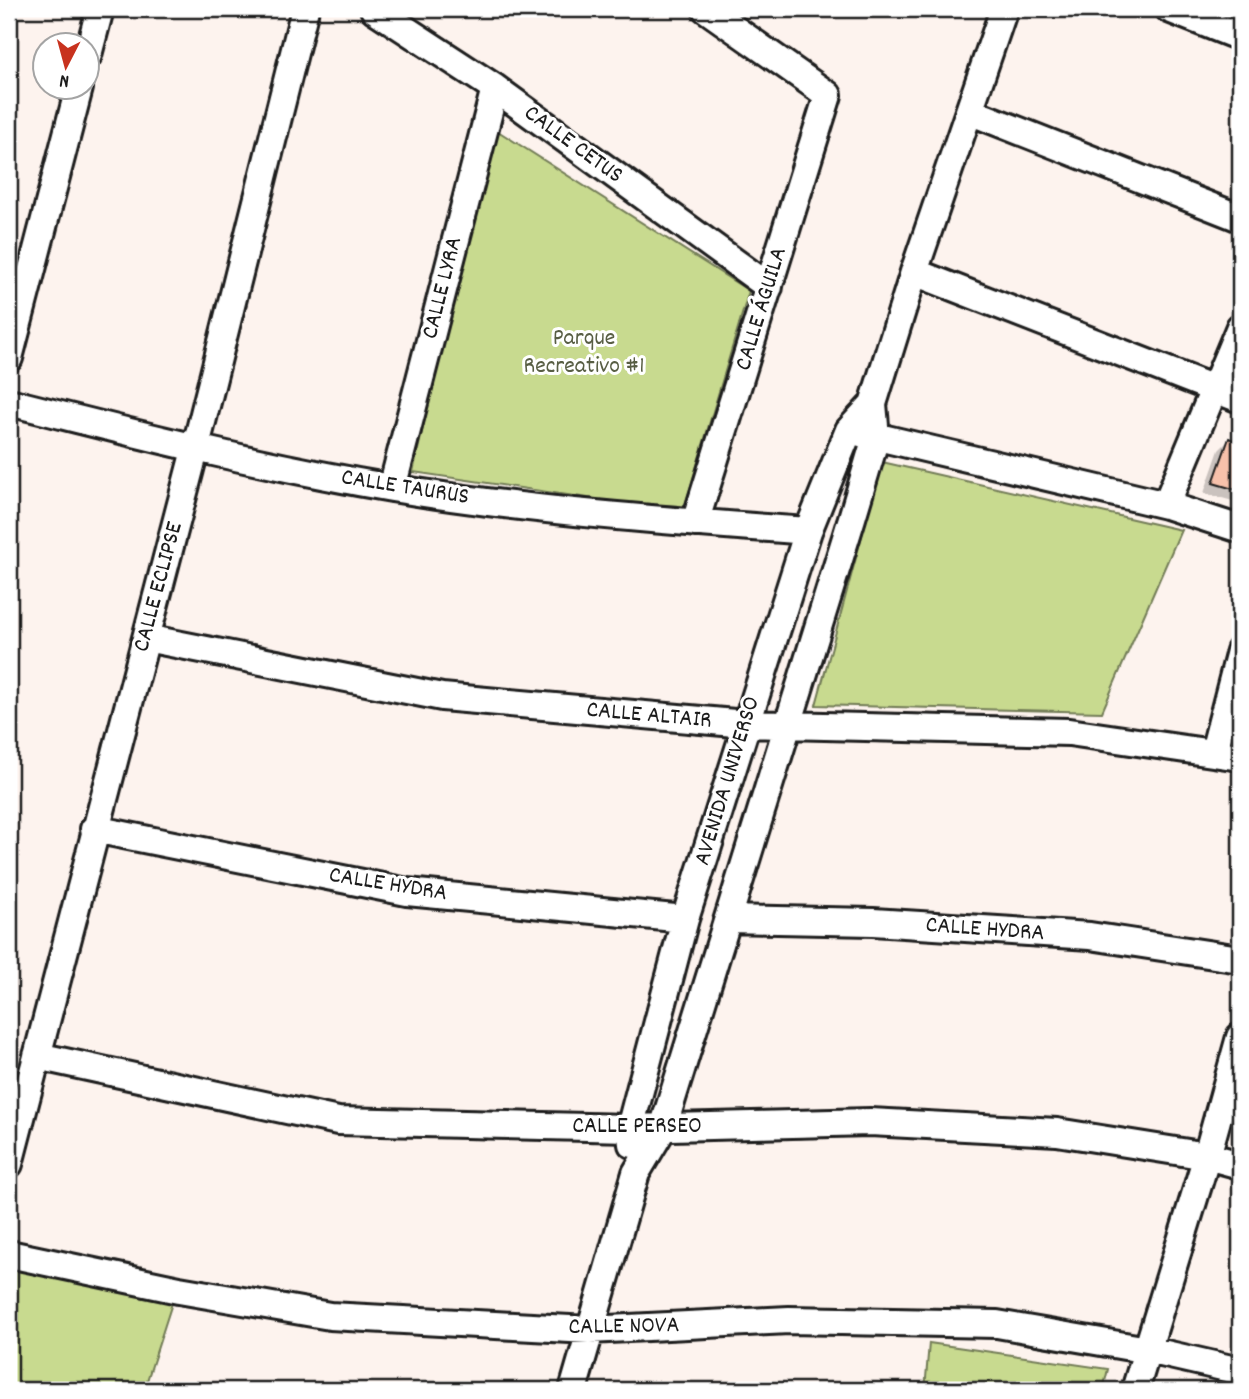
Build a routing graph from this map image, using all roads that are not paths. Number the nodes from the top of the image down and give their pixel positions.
1 (100, 9) edge
2 (305, 9) edge
3 (374, 9) edge
4 (706, 9) edge
5 (1004, 9) edge
6 (1168, 9) edge
7 (94, 32) edge
8 (1240, 37) edge
9 (495, 88) junction
10 (75, 102) edge
11 (969, 111) junction
12 (1240, 218) edge
13 (914, 272) junction
14 (769, 286) junction
15 (1240, 327) edge
16 (9, 358) edge
17 (1215, 388) junction
18 (1240, 399) edge
19 (9, 402) edge
20 (873, 404) junction
21 (849, 430) junction
22 (876, 437) junction
23 (195, 450) junction
24 (392, 488) junction
25 (1166, 505) junction
26 (852, 518) junction
27 (813, 520) junction
28 (695, 523) junction
29 (1240, 529) edge
30 (146, 638) junction
31 (1240, 651) edge
32 (746, 724) junction
33 (785, 726) junction
34 (1214, 752) junction
35 (1240, 757) edge
36 (94, 829) junction
37 (685, 919) junction
38 (728, 919) junction
39 (1240, 959) edge
40 (1240, 1037) edge
41 (37, 1056) junction
42 (630, 1128) junction
43 (663, 1128) junction
44 (1207, 1156) junction
45 (9, 1164) edge
46 (1240, 1165) edge
47 (635, 1173) junction
48 (9, 1254) edge
49 (589, 1330) junction
50 (1148, 1350) junction
51 (1240, 1371) edge
52 (573, 1390) edge
53 (1135, 1390) edge

1 - 7 street
2 - 23 street, CALLE ECLIPSE
3 - 9 street, CALLE CETUS
4 - 14 street, CALLE ÁGUILA
5 - 11 street, AVENIDA UNIVERSO
6 - 8 street
9 - 14 street, CALLE CETUS
9 - 24 street, CALLE LYRA
10 - 16 street
11 - 12 street
11 - 13 street, AVENIDA UNIVERSO
13 - 17 street
13 - 20 street, AVENIDA UNIVERSO
14 - 28 street, CALLE ÁGUILA
15 - 17 street
17 - 18 street
17 - 25 street
19 - 23 street, CALLE TAURUS
20 - 21 street, AVENIDA UNIVERSO
20 - 22 street, AVENIDA UNIVERSO
21 - 22 street
21 - 27 street, AVENIDA UNIVERSO
22 - 25 street
22 - 26 street, AVENIDA UNIVERSO
23 - 24 street, CALLE TAURUS
23 - 30 street, CALLE ECLIPSE
24 - 28 street, CALLE TAURUS
25 - 29 street
26 - 27 street, CALLE TAURUS
26 - 33 street, AVENIDA UNIVERSO
27 - 28 street, CALLE TAURUS
27 - 32 street, AVENIDA UNIVERSO
30 - 32 street, CALLE ALTAIR
30 - 36 street, CALLE ECLIPSE
31 - 34 street
32 - 33 street, CALLE ALTAIR
32 - 37 street, AVENIDA UNIVERSO
33 - 34 street, CALLE ALTAIR
33 - 38 street, AVENIDA UNIVERSO
34 - 35 street, CALLE ALTAIR
36 - 37 street, CALLE HYDRA
36 - 41 street, CALLE ECLIPSE
37 - 42 street, AVENIDA UNIVERSO
38 - 39 street, CALLE HYDRA
38 - 43 street, AVENIDA UNIVERSO
40 - 44 street
41 - 42 street, CALLE PERSEO
41 - 45 street, CALLE ECLIPSE
42 - 43 street, CALLE PERSEO
42 - 47 street, AVENIDA UNIVERSO
43 - 44 street, CALLE PERSEO
43 - 47 street, AVENIDA UNIVERSO
44 - 46 street, CALLE PERSEO
44 - 50 street
47 - 49 street, AVENIDA UNIVERSO
48 - 49 street, CALLE NOVA
49 - 50 street, CALLE NOVA
49 - 52 street, AVENIDA UNIVERSO
50 - 51 street, CALLE NOVA
50 - 53 street

